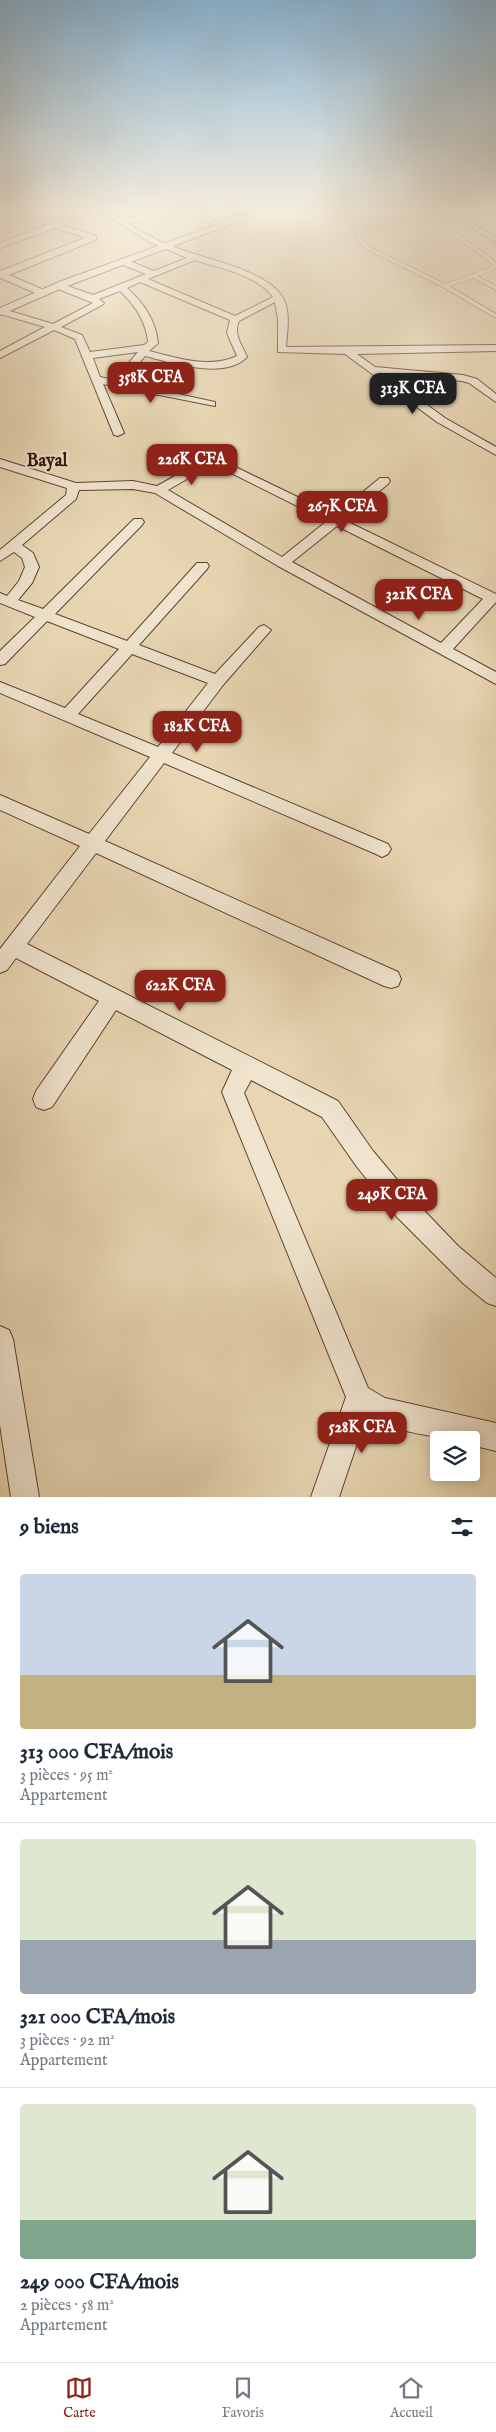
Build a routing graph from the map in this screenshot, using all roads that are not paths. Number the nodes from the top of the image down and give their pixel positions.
1 (19, 283) edge
2 (67, 283) edge
3 (132, 283) edge
4 (147, 283) edge
5 (259, 283) edge
6 (439, 283) edge
7 (454, 283) edge
8 (58, 286) junction
9 (445, 286) junction
10 (121, 287) junction
11 (42, 292) junction
12 (93, 298) junction
13 (277, 298) junction
14 (1, 311) edge
15 (496, 316) edge
16 (235, 320) junction
17 (54, 327) junction
18 (496, 348) edge
19 (424, 350) junction
20 (145, 351) junction
21 (347, 351) junction
22 (0, 355) edge
23 (86, 356) junction
24 (373, 370) junction
25 (440, 376) junction
26 (95, 379) junction
27 (116, 384) junction
28 (496, 399) edge
29 (211, 404) dead end
30 (118, 434) dead end
31 (194, 450) dead end
32 (496, 452) edge
33 (212, 460) junction
34 (2, 466) edge
35 (384, 481) dead end
36 (74, 487) junction
37 (159, 490) junction
38 (335, 521) junction
39 (138, 522) dead end
40 (14, 546) junction
41 (0, 557) edge
42 (283, 563) junction
43 (202, 566) dead end
44 (494, 596) edge
45 (5, 599) edge
46 (45, 615) junction
47 (264, 630) dead end
48 (129, 647) junction
49 (443, 650) junction
50 (0, 660) edge
51 (496, 679) edge
52 (218, 681) junction
53 (0, 687) edge
54 (68, 715) junction
55 (160, 755) junction
56 (0, 802) edge
57 (90, 844) junction
58 (382, 849) dead end
59 (13, 947) junction
60 (0, 964) edge
61 (391, 979) dead end
62 (113, 998) junction
63 (246, 1066) junction
64 (44, 1099) dead end
65 (496, 1294) edge
66 (0, 1339) edge
67 (359, 1397) junction
68 (496, 1437) edge
69 (25, 1497) edge
70 (325, 1497) edge

1 - 11 street
2 - 8 street
3 - 10 street
4 - 16 street
5 - 13 street
6 - 9 lane
7 - 9 lane
8 - 11 street
8 - 12 street
9 - 15 lane
10 - 12 street
10 - 20 street
11 - 14 street
12 - 17 street
13 - 16 street
13 - 21 street
14 - 17 street
16 - 20 street
17 - 22 street
17 - 23 street
18 - 19 street
19 - 21 street
19 - 25 street
20 - 23 street
20 - 27 street
21 - 24 street
23 - 26 street
24 - 25 street
24 - 32 street
25 - 28 street
26 - 27 street
26 - 30 street
27 - 29 street
31 - 33 street
33 - 37 street
33 - 38 street
34 - 36 street
35 - 38 street
36 - 37 street
36 - 40 street
37 - 42 street
38 - 42 street
38 - 44 street
39 - 46 street
40 - 41 street
40 - 45 street
42 - 49 street
43 - 48 street
44 - 49 street
45 - 46 street
46 - 48 street
46 - 50 street
47 - 52 street
48 - 52 street
48 - 54 street
49 - 51 street
52 - 55 street
53 - 54 street
54 - 55 street
55 - 57 street
55 - 58 street
56 - 57 street
57 - 59 street
57 - 61 street
59 - 60 street
59 - 62 street
62 - 63 street
62 - 64 street
63 - 65 street
63 - 67 street
66 - 69 street
67 - 68 street
67 - 70 street

